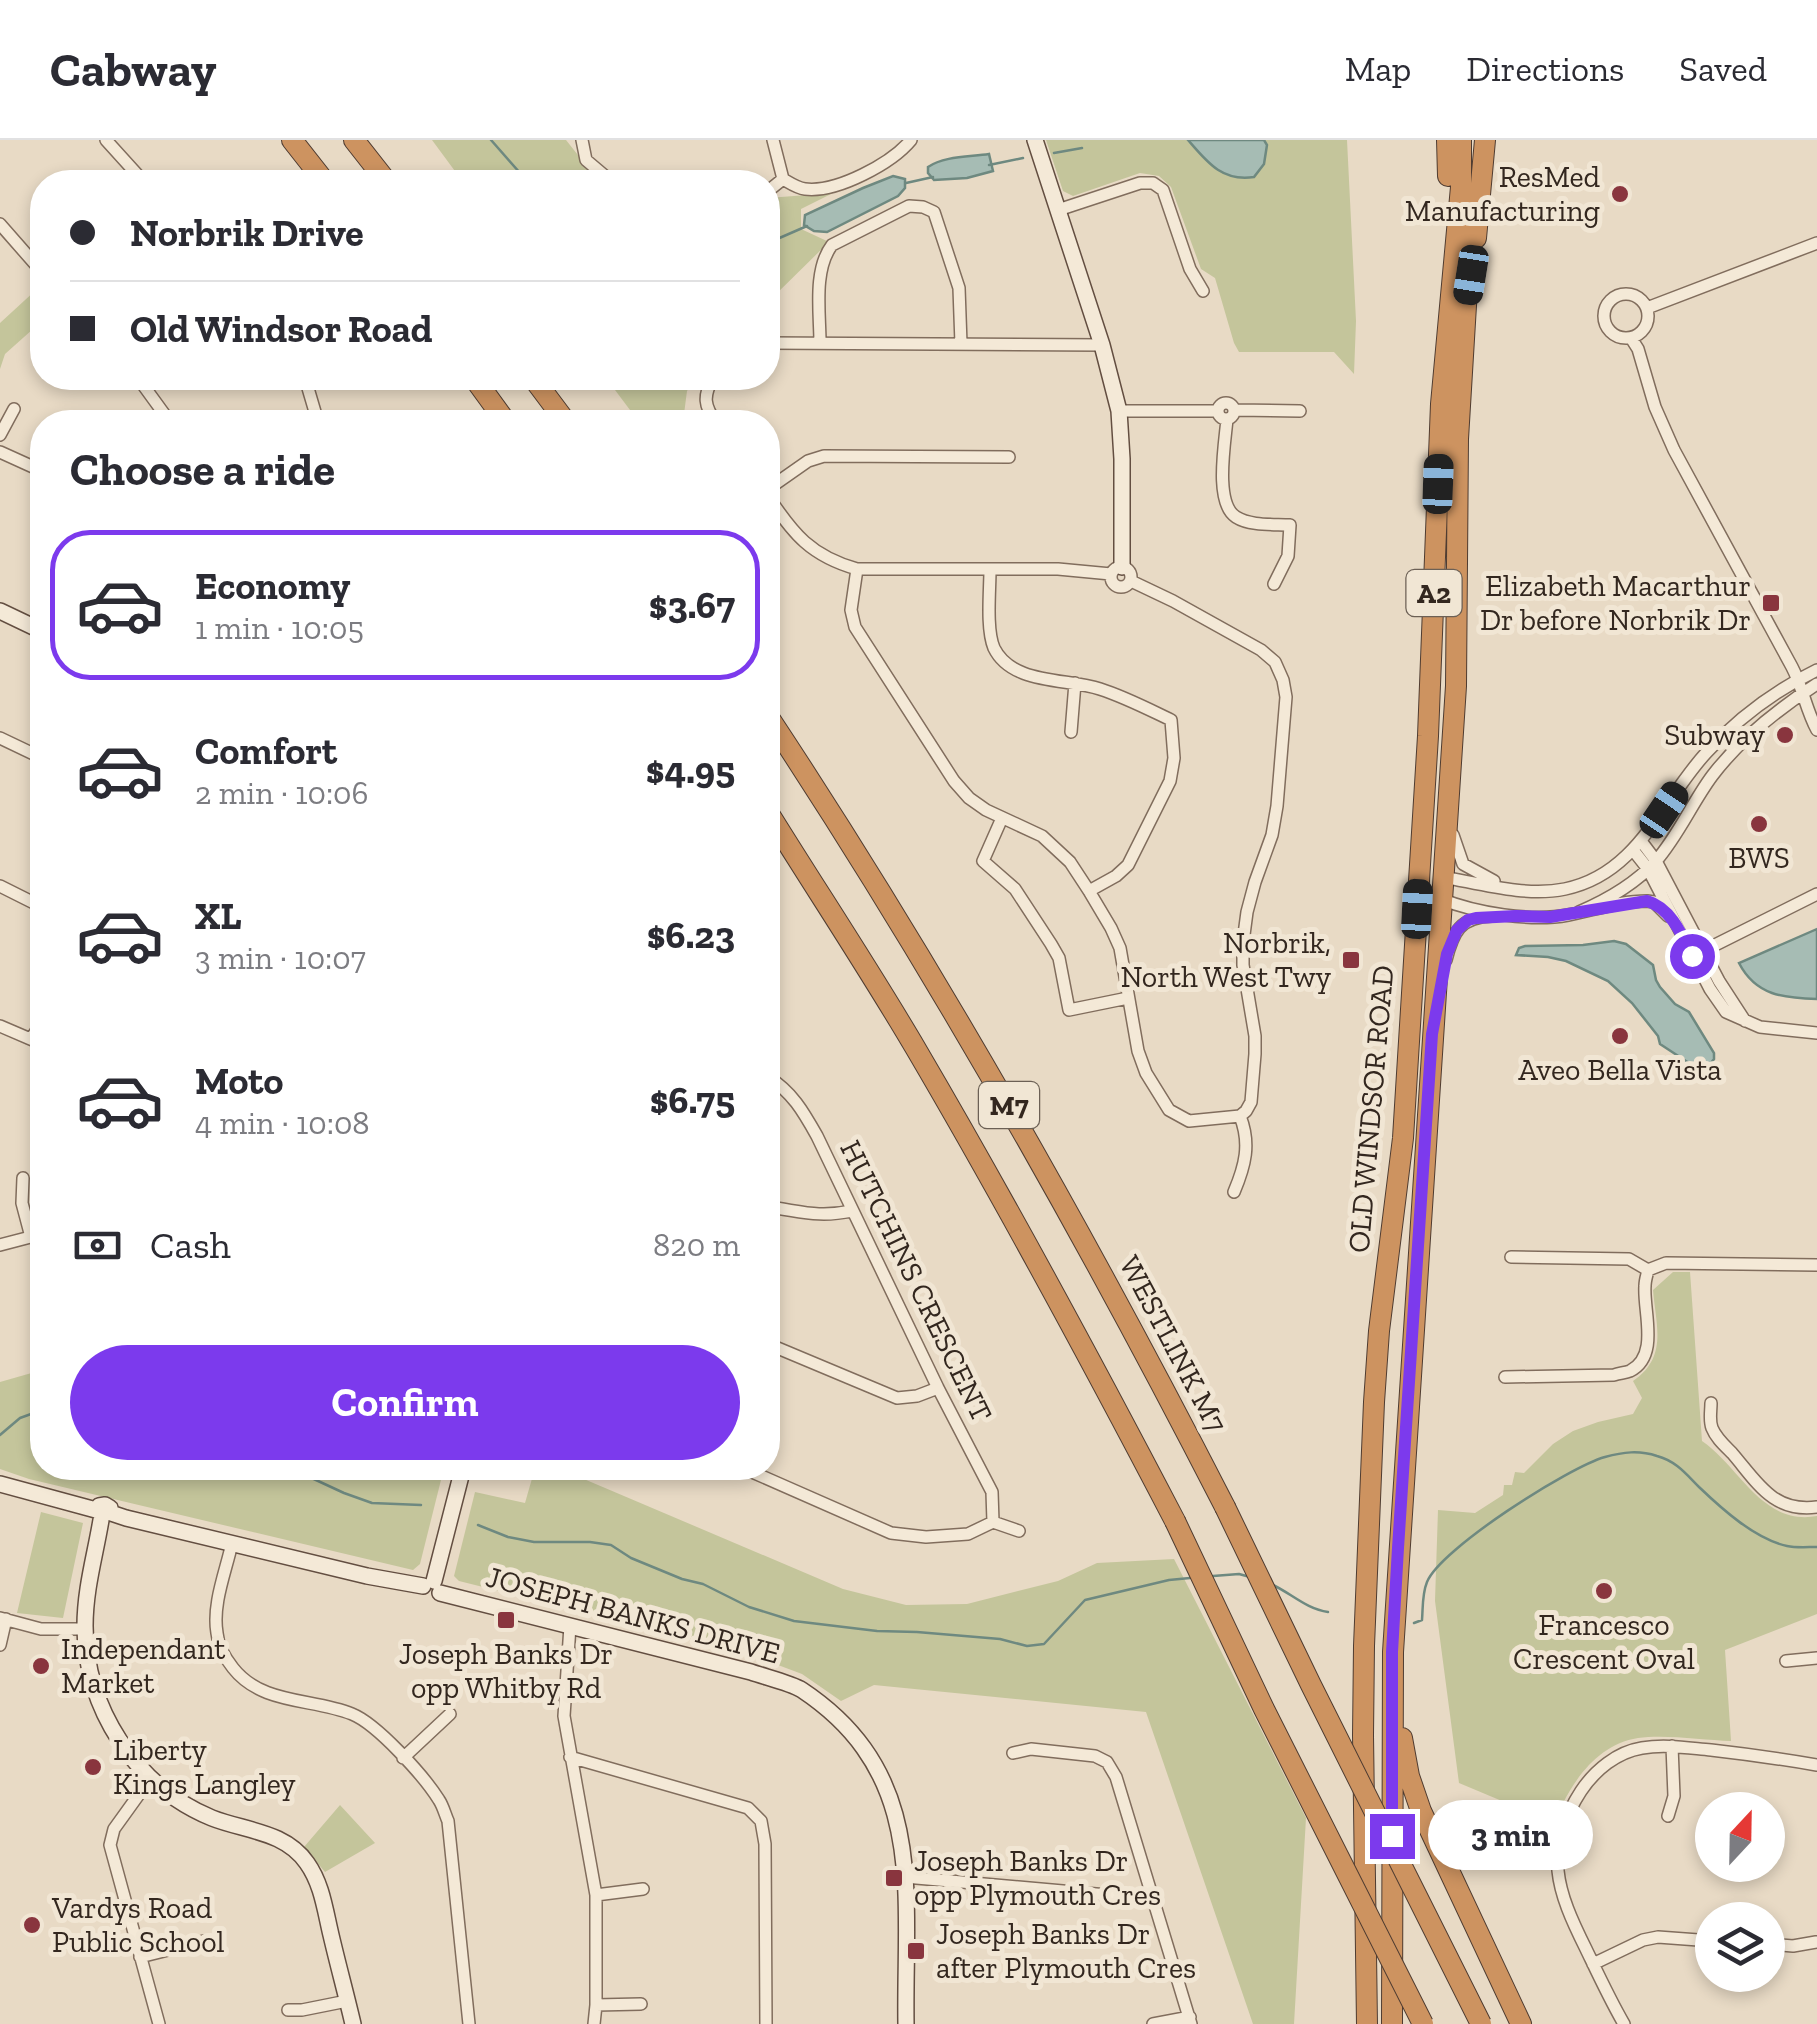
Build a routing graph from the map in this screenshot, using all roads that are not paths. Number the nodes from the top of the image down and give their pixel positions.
1 (106, 140) edge
2 (292, 140) edge
3 (354, 140) edge
4 (582, 140) edge
5 (773, 140) edge
6 (911, 140) edge
7 (1035, 140) edge
8 (1447, 140) edge
9 (1461, 140) edge
10 (1475, 140) edge
11 (1485, 140) edge
12 (133, 170) edge
13 (316, 170) edge
14 (377, 170) edge
15 (598, 170) edge
16 (783, 179) junction
17 (780, 181) edge
18 (1058, 210) junction
19 (0, 224) edge
20 (1817, 244) edge
21 (30, 258) edge
22 (1202, 291) dead end
23 (1646, 308) junction
24 (1458, 309) junction
25 (1631, 338) junction
26 (780, 343) edge
27 (820, 343) junction
28 (961, 344) junction
29 (1102, 344) junction
30 (14, 409) dead end
31 (1300, 411) dead end
32 (1119, 412) junction
33 (1226, 414) junction
34 (0, 435) edge
35 (0, 452) edge
36 (1009, 457) dead end
37 (30, 465) edge
38 (780, 483) edge
39 (780, 513) edge
40 (856, 569) junction
41 (990, 570) junction
42 (1121, 574) junction
43 (1274, 584) dead end
44 (0, 611) edge
45 (30, 625) edge
46 (1817, 670) edge
47 (1798, 680) junction
48 (1075, 683) junction
49 (1817, 684) edge
50 (1456, 686) junction
51 (1804, 693) junction
52 (1817, 706) edge
53 (1817, 730) edge
54 (1071, 732) dead end
55 (780, 735) edge
56 (0, 738) edge
57 (30, 752) edge
58 (1002, 818) junction
59 (780, 831) edge
60 (1637, 846) junction
61 (1652, 865) junction
62 (1419, 874) junction
63 (1443, 877) junction
64 (0, 886) edge
65 (1519, 889) junction
66 (1089, 891) junction
67 (1817, 894) edge
68 (1440, 899) junction
69 (30, 901) edge
70 (1579, 912) junction
71 (1516, 916) junction
72 (1678, 926) junction
73 (1703, 951) junction
74 (1128, 998) junction
75 (1745, 1020) junction
76 (0, 1026) edge
77 (1817, 1032) edge
78 (1432, 1034) junction
79 (30, 1039) edge
80 (780, 1084) edge
81 (1240, 1116) junction
82 (23, 1178) dead end
83 (1234, 1192) dead end
84 (780, 1209) edge
85 (852, 1211) junction
86 (30, 1220) edge
87 (30, 1237) edge
88 (0, 1245) edge
89 (1510, 1257) dead end
90 (1817, 1265) edge
91 (1648, 1270) junction
92 (780, 1349) edge
93 (1506, 1377) dead end
94 (938, 1388) junction
95 (1712, 1403) dead end
96 (460, 1480) edge
97 (770, 1480) edge
98 (0, 1484) edge
99 (1817, 1506) edge
100 (102, 1515) junction
101 (993, 1522) junction
102 (1019, 1531) dead end
103 (232, 1543) junction
104 (432, 1587) junction
105 (3, 1618) edge
106 (570, 1626) junction
107 (85, 1628) junction
108 (0, 1645) edge
109 (1392, 1652) junction
110 (1817, 1658) edge
111 (1786, 1662) dead end
112 (450, 1714) dead end
113 (1672, 1746) junction
114 (1013, 1753) dead end
115 (570, 1757) junction
116 (403, 1758) junction
117 (1817, 1764) edge
118 (150, 1779) junction
119 (1668, 1816) dead end
120 (906, 1877) junction
121 (643, 1889) dead end
122 (596, 1895) junction
123 (1152, 1899) junction
124 (204, 1940) dead end
125 (1695, 1940) edge
126 (1816, 1942) edge
127 (1785, 1945) edge
128 (140, 1957) junction
129 (1593, 1964) junction
130 (348, 2001) junction
131 (641, 2004) dead end
132 (596, 2005) junction
133 (288, 2010) dead end
134 (1191, 2020) edge
135 (160, 2024) edge
136 (353, 2024) edge
137 (468, 2024) edge
138 (594, 2024) edge
139 (766, 2024) edge
140 (906, 2024) edge
141 (1153, 2024) edge
142 (1367, 2024) edge
143 (1392, 2024) edge
144 (1423, 2024) edge
145 (1482, 2024) edge
146 (1521, 2024) edge
147 (1624, 2024) edge

1 - 12 street
2 - 13 highway
3 - 14 highway
4 - 15 street
5 - 16 street
6 - 16 street
7 - 18 street
8 - 24 highway
9 - 24 highway, OLD WINDSOR ROAD / A2
10 - 24 highway, OLD WINDSOR ROAD / A2
11 - 24 highway
16 - 17 street
18 - 22 street
18 - 29 street
19 - 21 street
20 - 23 street
23 - 25 street
23 - 25 street
24 - 50 highway, OLD WINDSOR ROAD / A2
24 - 62 highway, OLD WINDSOR ROAD / A2
25 - 47 street
26 - 27 street
27 - 28 street
27 - 28 street
28 - 29 street
29 - 32 street
30 - 34 street
31 - 33 street
32 - 33 street
32 - 42 street
33 - 43 street
35 - 37 street
36 - 38 street
39 - 40 street
40 - 41 street
40 - 58 street
41 - 42 street
41 - 48 street
42 - 81 street
44 - 45 street
46 - 47 street
47 - 51 street
47 - 60 street
48 - 54 street
48 - 66 street
49 - 51 street
50 - 63 highway, OLD WINDSOR ROAD / A2
50 - 65 street
51 - 52 street
51 - 53 street
51 - 61 street
55 - 145 highway, WESTLINK M7 / M7, bridge
56 - 57 street
58 - 66 street
58 - 74 street
59 - 144 highway, M7, bridge
60 - 61 street
60 - 65 street
61 - 70 street
61 - 72 street
61 - 73 street
62 - 63 highway
62 - 68 highway
62 - 142 highway, OLD WINDSOR ROAD / A2
63 - 65 street
63 - 68 highway, OLD WINDSOR ROAD / A2
64 - 69 street
66 - 74 street
67 - 73 street
68 - 71 street
68 - 78 highway, OLD WINDSOR ROAD / A2
70 - 71 street
70 - 72 street
71 - 78 street
72 - 75 street
73 - 75 street
74 - 81 street
75 - 77 street
76 - 79 street
78 - 109 highway, OLD WINDSOR ROAD / A2
80 - 85 street, HUTCHINS CRESCENT
81 - 83 street
82 - 86 street
84 - 85 street
85 - 94 street, HUTCHINS CRESCENT
87 - 88 street
89 - 91 street
90 - 91 street
91 - 93 street
92 - 94 street
94 - 101 street, HUTCHINS CRESCENT
95 - 99 street
96 - 104 street
97 - 101 street
98 - 100 street, JOSEPH BANKS DRIVE
100 - 103 street, JOSEPH BANKS DRIVE
100 - 107 street
101 - 102 street
103 - 104 street, JOSEPH BANKS DRIVE
103 - 116 street
104 - 106 street, JOSEPH BANKS DRIVE
105 - 107 street
105 - 108 street
106 - 115 street
106 - 120 street, JOSEPH BANKS DRIVE
107 - 118 street
109 - 143 highway, OLD WINDSOR ROAD
109 - 146 highway
110 - 111 street
112 - 116 street
113 - 117 street
113 - 119 street
113 - 129 street
114 - 123 street
115 - 122 street
115 - 139 street
116 - 137 street
118 - 128 street
118 - 130 street
120 - 123 street
120 - 140 street, JOSEPH BANKS DRIVE
121 - 122 street
122 - 132 street
123 - 134 street
124 - 128 street
125 - 129 street
126 - 127 street
128 - 135 street
129 - 147 street
130 - 133 street
130 - 136 street
131 - 132 street
132 - 138 street
134 - 141 street

